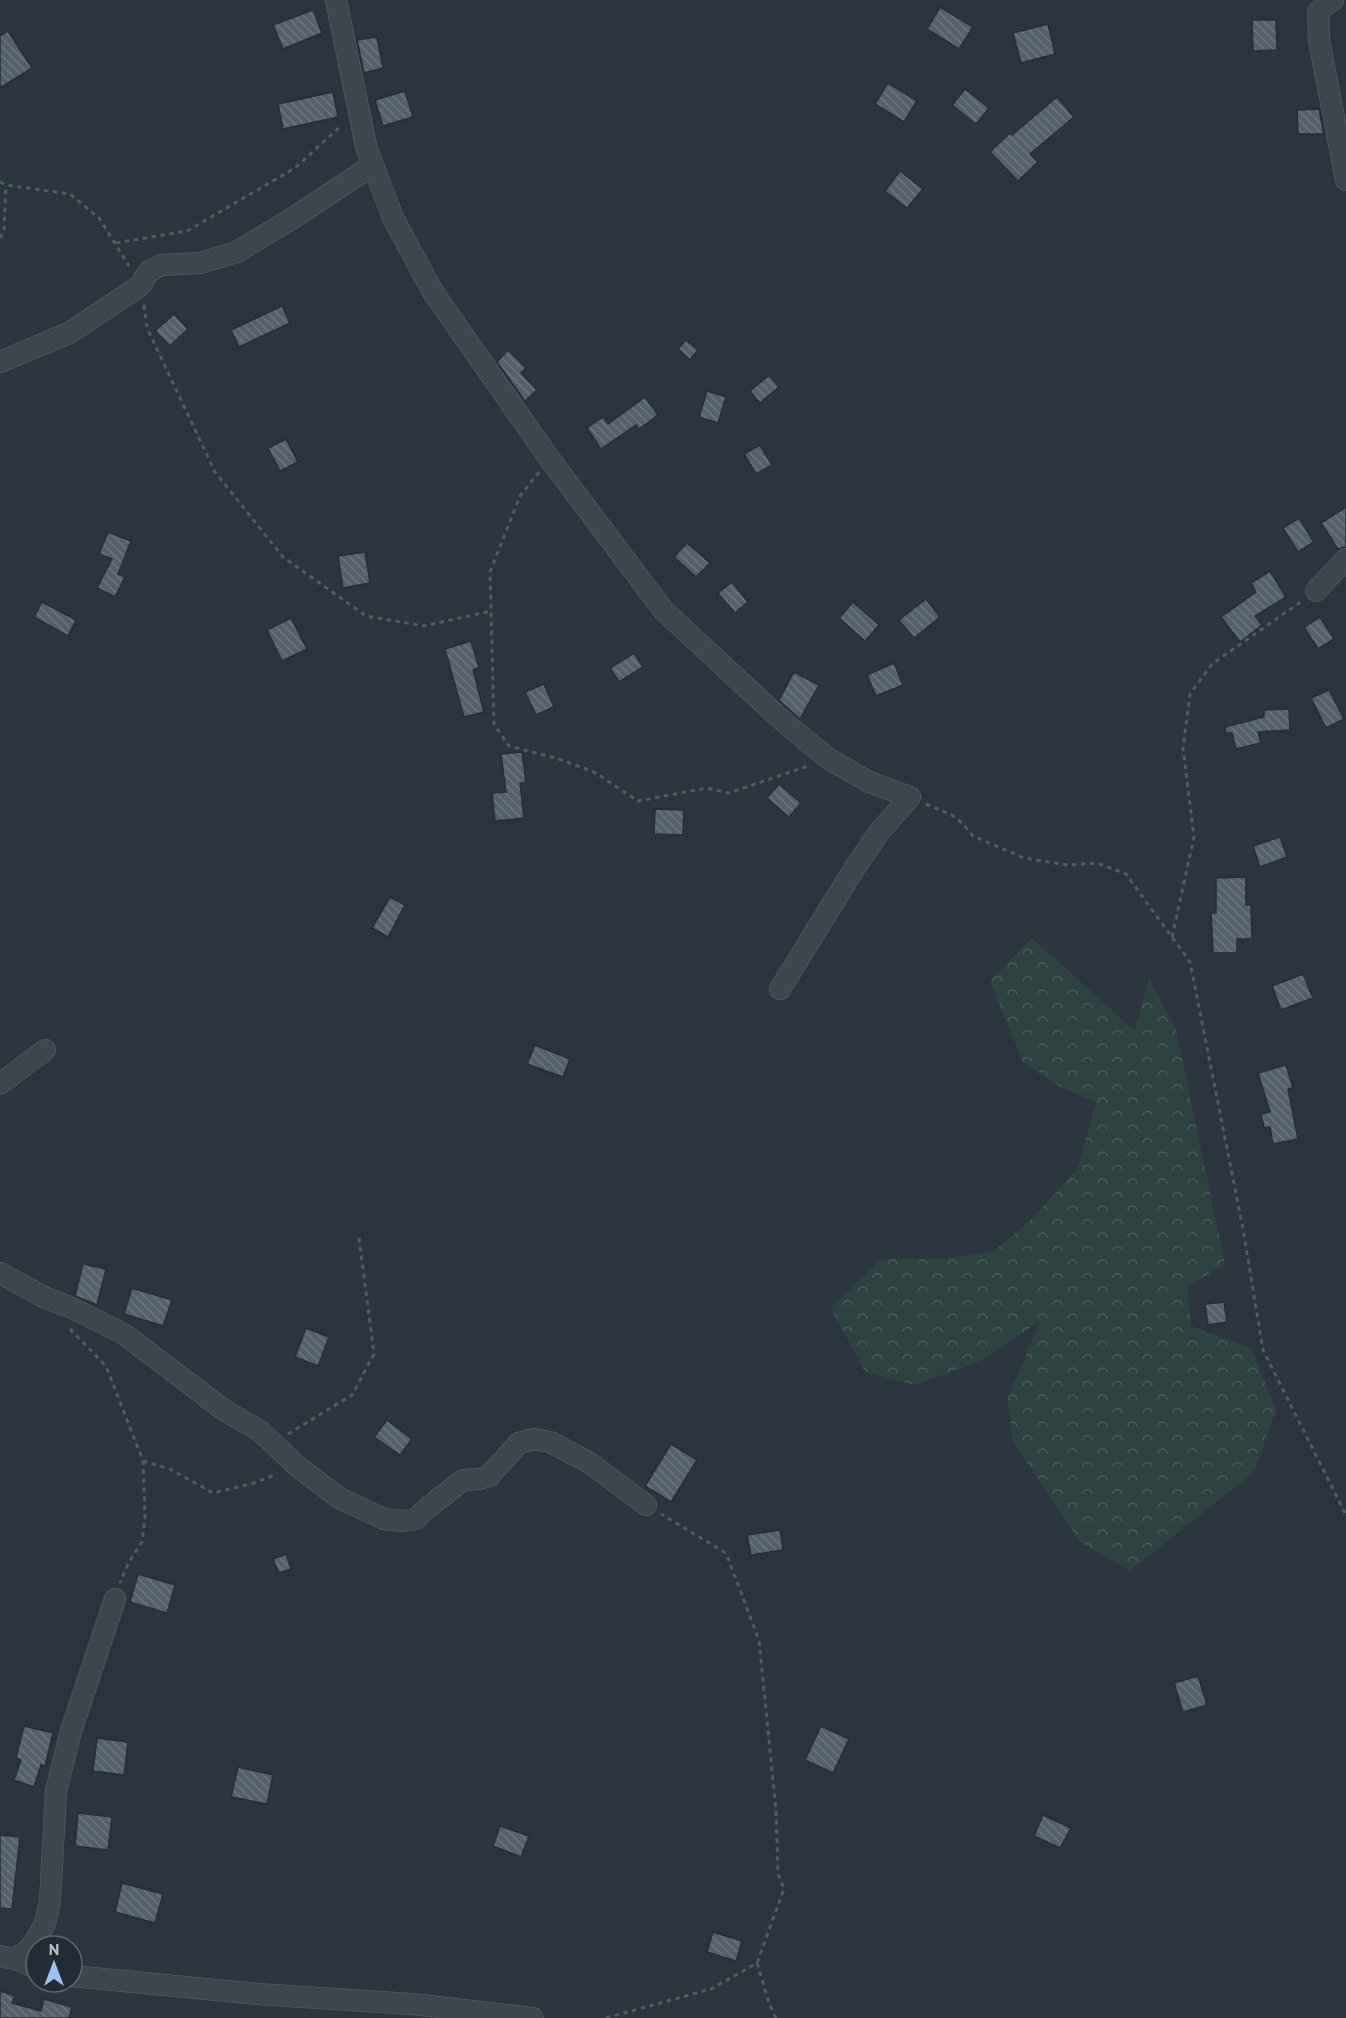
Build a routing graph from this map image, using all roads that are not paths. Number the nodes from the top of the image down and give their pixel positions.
1 (336, 0) edge
2 (1333, 0) edge
3 (373, 165) junction
4 (1346, 180) edge
5 (0, 362) edge
6 (1346, 560) edge
7 (1316, 591) road end
8 (780, 990) dead end
9 (45, 1050) dead end
10 (0, 1083) edge
11 (0, 1273) edge
12 (646, 1505) road end
13 (115, 1599) road end
14 (8, 1958) edge
15 (24, 1964) edge
16 (84, 1977) edge
17 (533, 2018) edge

1 - 3 street
2 - 4 street
3 - 5 street
3 - 8 street
6 - 7 street
9 - 10 street
11 - 12 street
13 - 14 street
14 - 15 street
16 - 17 street

